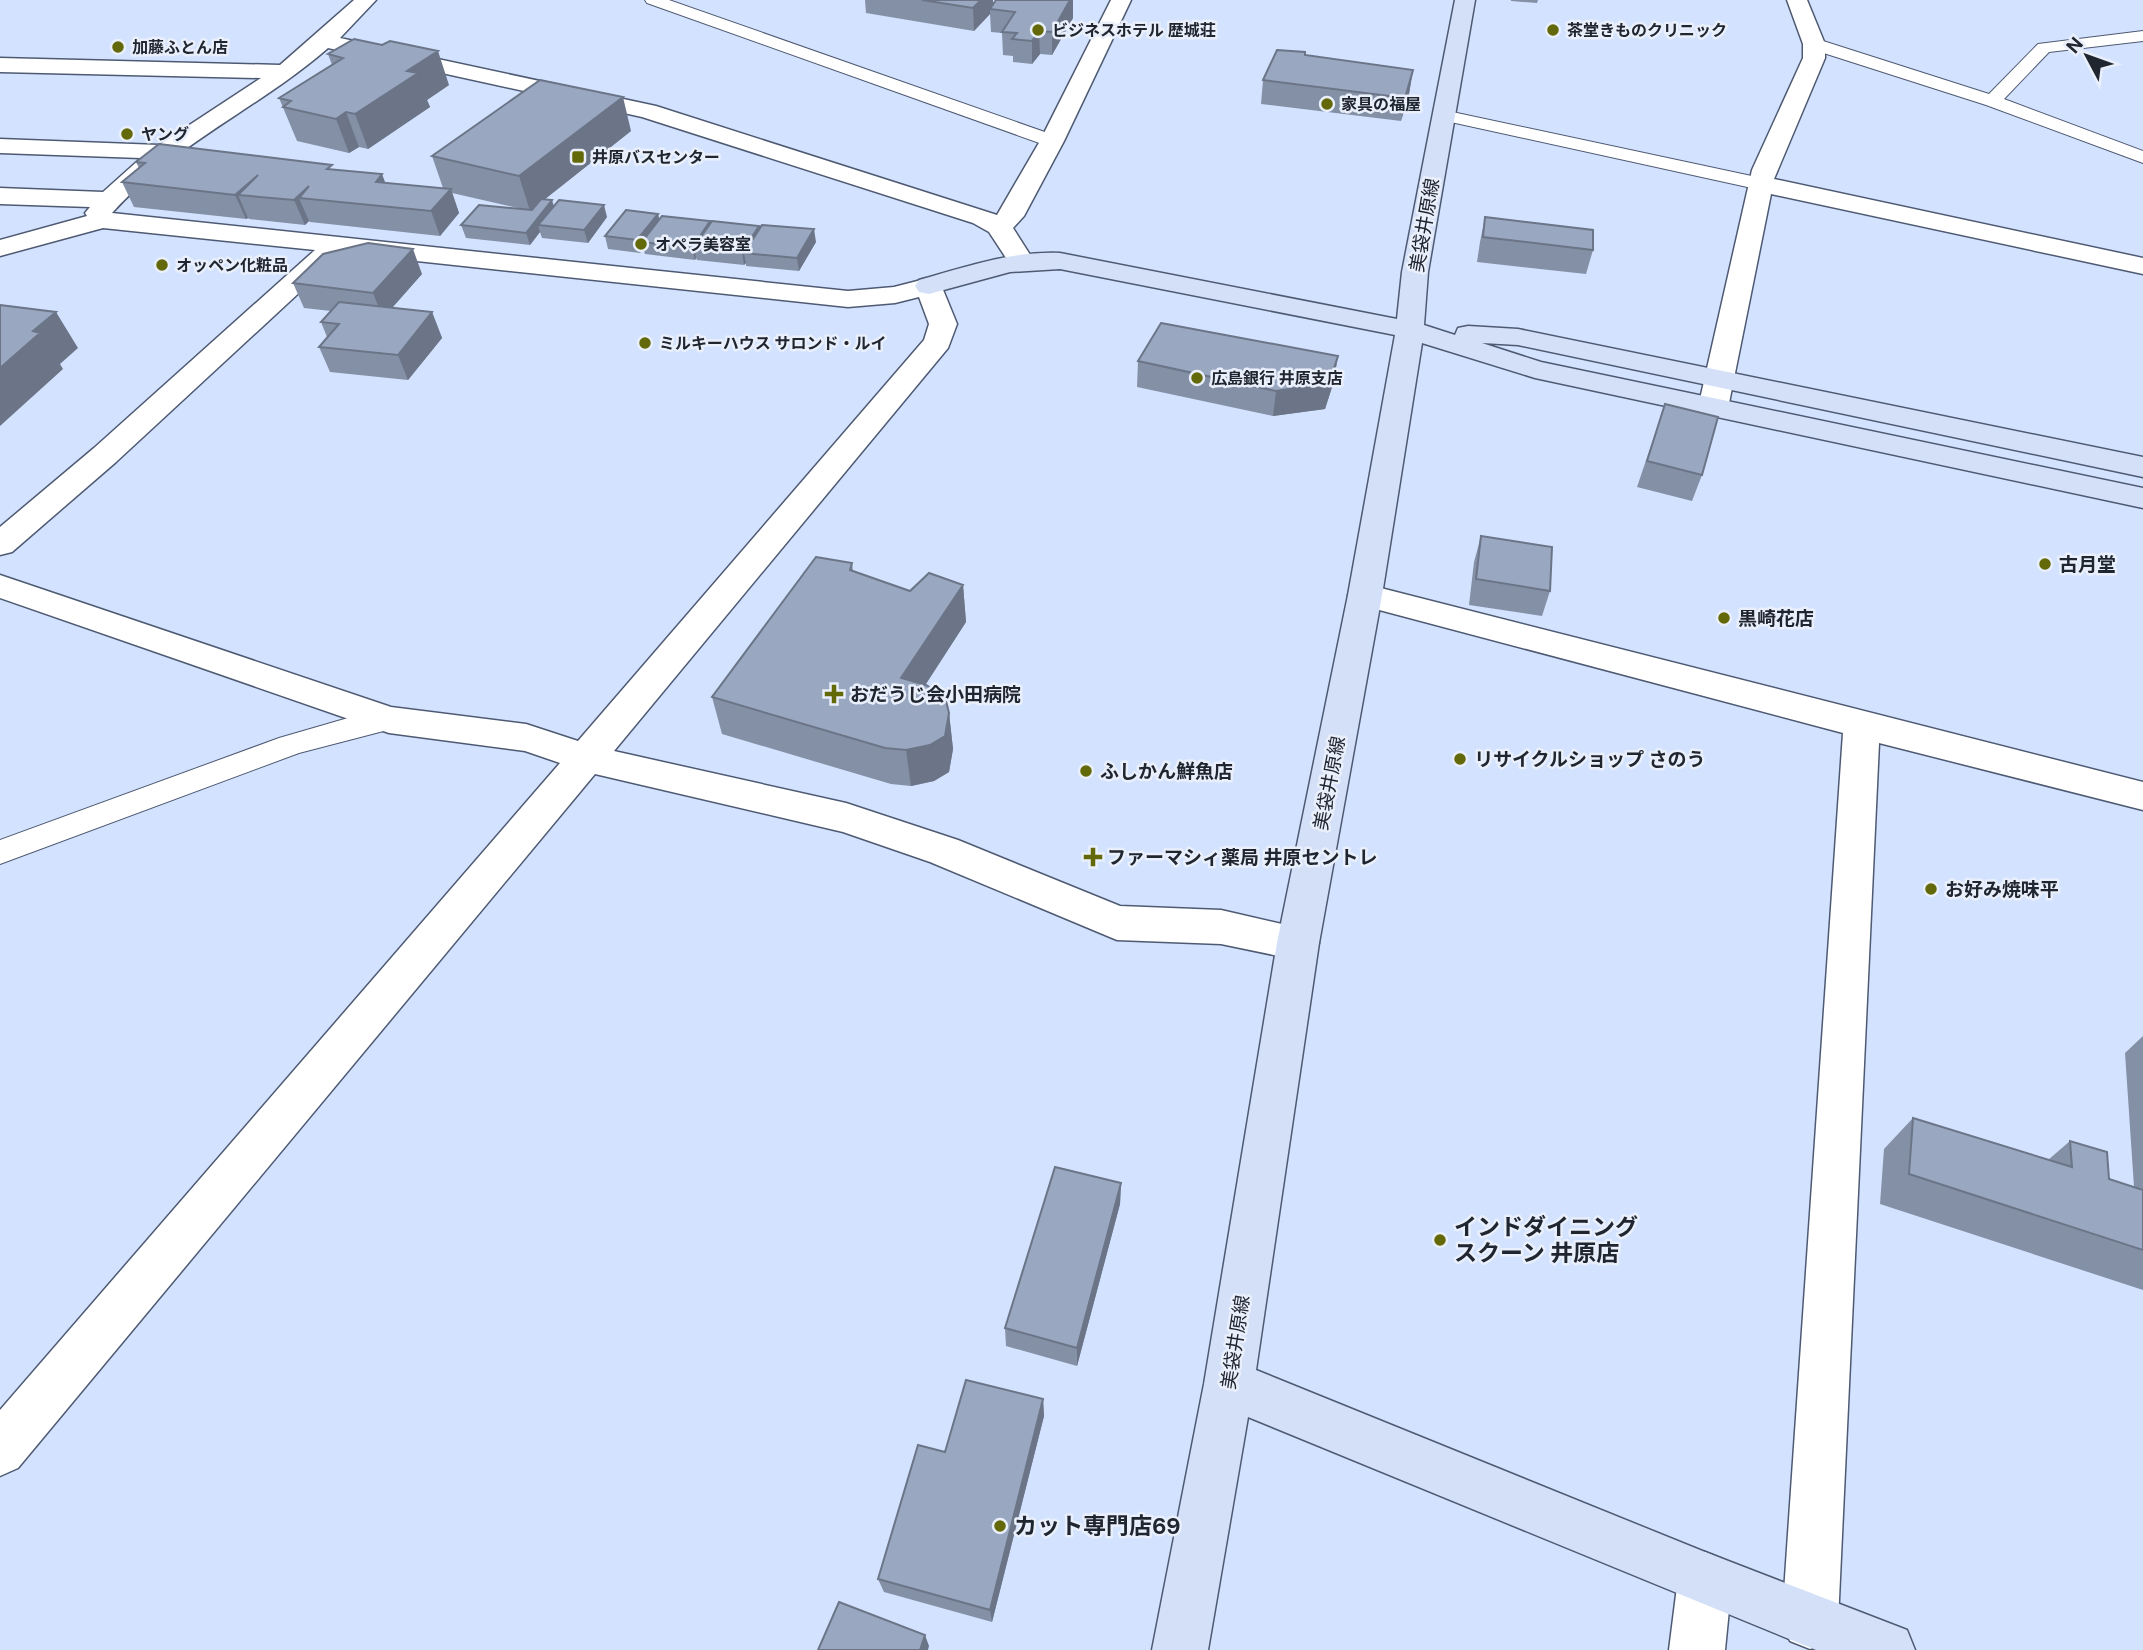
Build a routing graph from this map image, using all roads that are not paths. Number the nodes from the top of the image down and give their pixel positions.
1 (366, 0) edge
2 (653, 0) edge
3 (1121, 0) edge
4 (1465, 0) edge
5 (1797, 0) edge
6 (2143, 36) edge
7 (325, 41) junction
8 (1814, 44) junction
9 (0, 65) edge
10 (285, 72) junction
11 (1992, 101) junction
12 (1443, 116) junction
13 (1052, 141) junction
14 (0, 146) edge
15 (161, 152) junction
16 (2143, 157) edge
17 (1761, 184) junction
18 (0, 196) edge
19 (106, 210) junction
20 (999, 227) junction
21 (335, 246) junction
22 (0, 248) edge
23 (1021, 261) junction
24 (2143, 266) edge
25 (929, 286) junction
26 (1410, 330) junction
27 (1717, 393) junction
28 (2143, 467) edge
29 (2143, 498) edge
30 (0, 544) edge
31 (0, 586) edge
32 (1365, 595) junction
33 (389, 720) junction
34 (1862, 725) junction
35 (586, 756) junction
36 (2143, 796) edge
37 (0, 852) edge
38 (1298, 943) junction
39 (1229, 1384) junction
40 (0, 1450) edge
41 (1705, 1579) junction
42 (1810, 1621) junction
43 (1180, 1650) edge
44 (1697, 1650) edge
45 (1887, 1650) edge

1 - 7 street
2 - 13 lane
3 - 13 street
4 - 12 main road, 美袋井原線
5 - 8 street
6 - 11 lane
7 - 10 street
7 - 20 street
8 - 11 lane
8 - 17 street
9 - 10 street
10 - 15 street
11 - 16 lane
12 - 17 lane
12 - 26 main road, 美袋井原線
13 - 20 street
14 - 15 street
15 - 19 street
17 - 24 street
17 - 27 street
18 - 19 street
19 - 21 street
19 - 22 street
20 - 23 street
21 - 25 street
21 - 30 street
23 - 25 main road
23 - 26 main road
25 - 35 street
26 - 27 main road
26 - 32 main road, 美袋井原線
27 - 28 main road
27 - 29 main road
31 - 33 street
32 - 34 street
32 - 38 main road, 美袋井原線
33 - 35 street
33 - 37 lane
34 - 36 street
34 - 42 street
35 - 38 street
35 - 40 street
38 - 39 main road, 美袋井原線
39 - 41 main road
39 - 43 main road, 美袋井原線
41 - 42 main road
41 - 44 street
42 - 45 main road

